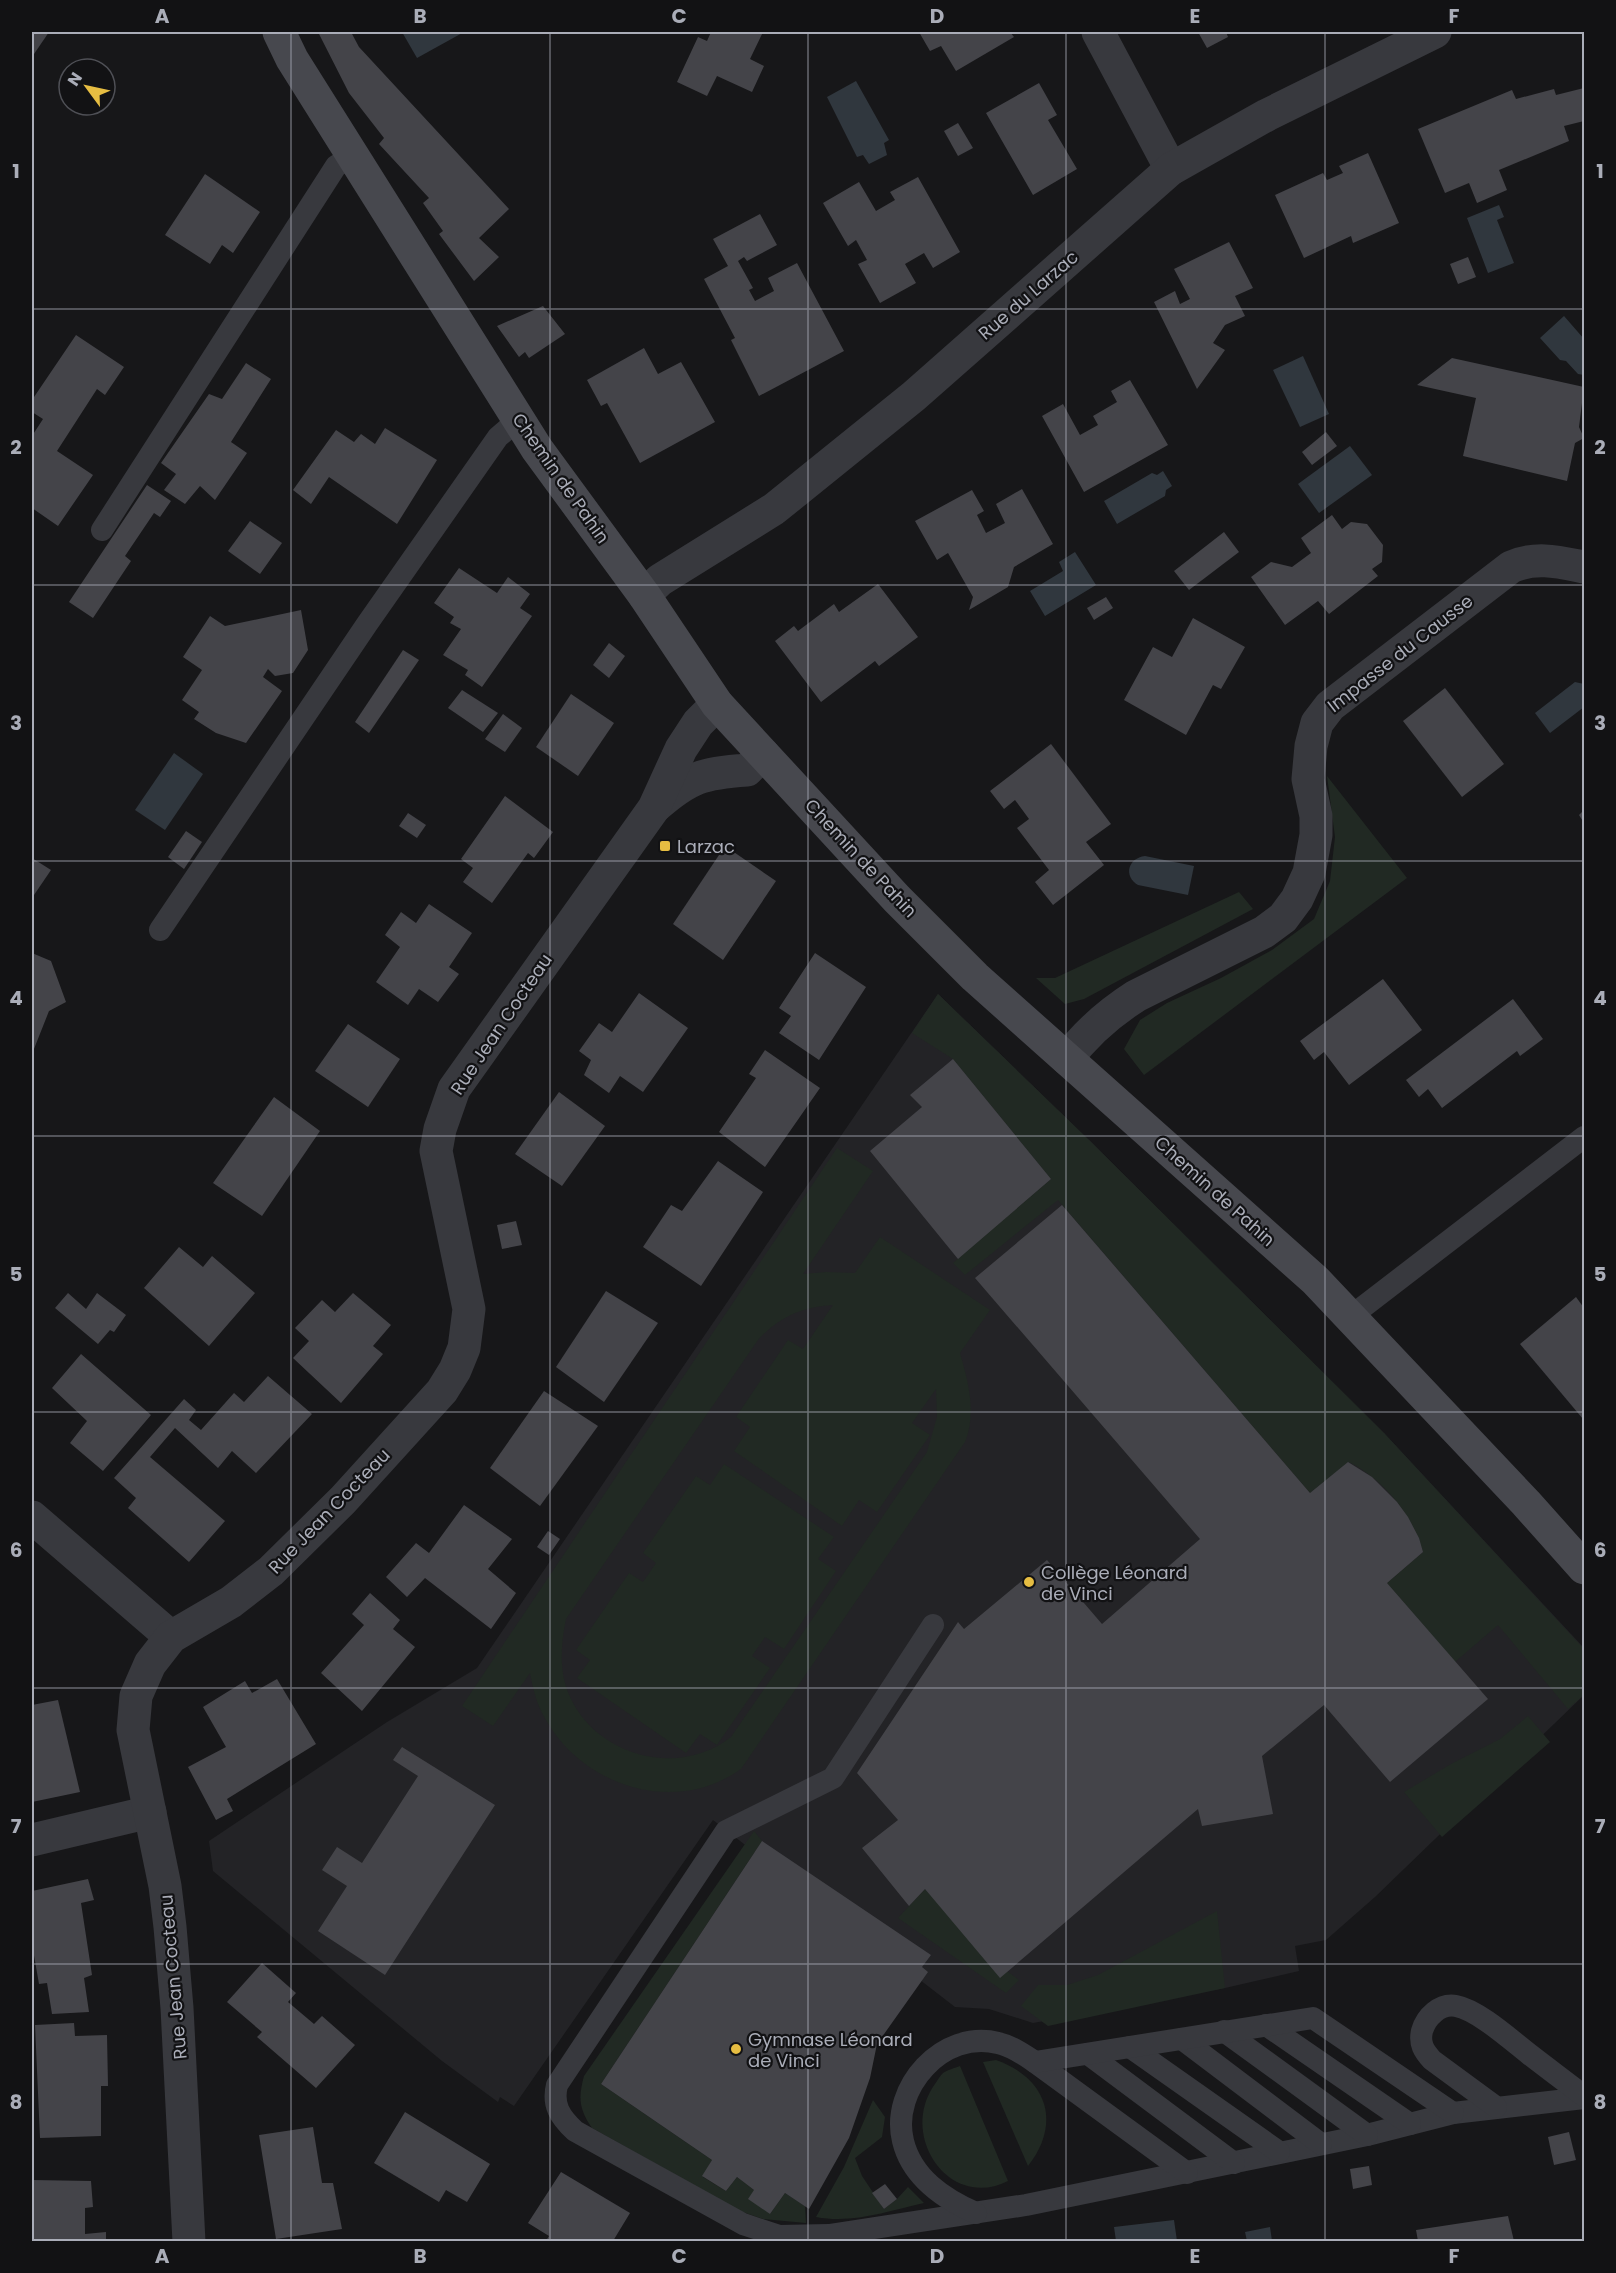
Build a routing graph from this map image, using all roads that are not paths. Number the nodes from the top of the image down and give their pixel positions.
1 (279, 32) edge
2 (1098, 32) edge
3 (1435, 32) edge
4 (354, 155) junction
5 (1171, 169) junction
6 (519, 418) junction
7 (102, 530) dead end
8 (1584, 567) edge
9 (644, 595) junction
10 (717, 704) junction
11 (763, 754) junction
12 (654, 808) junction
13 (160, 930) dead end
14 (1066, 1059) junction
15 (1584, 1137) edge
16 (1350, 1317) junction
17 (32, 1517) edge
18 (1584, 1568) edge
19 (933, 1624) dead end
20 (171, 1637) junction
21 (150, 1812) junction
22 (32, 1840) edge
23 (1266, 2025) junction
24 (1224, 2031) junction
25 (1182, 2039) junction
26 (1130, 2047) junction
27 (1088, 2054) junction
28 (1035, 2062) junction
29 (1584, 2097) edge
30 (1496, 2107) junction
31 (1453, 2113) junction
32 (1410, 2124) junction
33 (1367, 2135) junction
34 (1321, 2144) junction
35 (1279, 2152) junction
36 (1234, 2163) junction
37 (1187, 2173) junction
38 (976, 2213) junction
39 (189, 2241) edge

1 - 4 main road, Chemin de Pahin
2 - 5 street
3 - 5 street, Rue du Larzac
4 - 6 main road, Chemin de Pahin
4 - 7 lane
5 - 9 street, Rue du Larzac
6 - 9 main road, Chemin de Pahin
6 - 13 lane
8 - 14 street, Impasse du Causse
9 - 10 main road, Chemin de Pahin
10 - 11 main road, Chemin de Pahin
10 - 12 street, Rue Jean Cocteau
11 - 12 street, Rue Jean Cocteau
11 - 14 main road, Chemin de Pahin
12 - 20 street, Rue Jean Cocteau
14 - 16 main road, Chemin de Pahin
15 - 16 lane
16 - 18 main road, Chemin de Pahin
17 - 20 street
19 - 38 lane
20 - 21 street, Rue Jean Cocteau
21 - 22 street
21 - 39 street, Rue Jean Cocteau
23 - 24 lane
23 - 31 lane
23 - 32 lane
24 - 25 lane
24 - 33 lane
25 - 26 lane
25 - 34 lane
26 - 27 lane
26 - 35 lane
27 - 28 lane
27 - 36 lane
28 - 37 lane
28 - 38 lane
29 - 30 lane
29 - 30 lane
30 - 31 lane
31 - 32 lane
32 - 33 lane
33 - 34 lane
34 - 35 lane
35 - 36 lane
36 - 37 lane
37 - 38 lane

